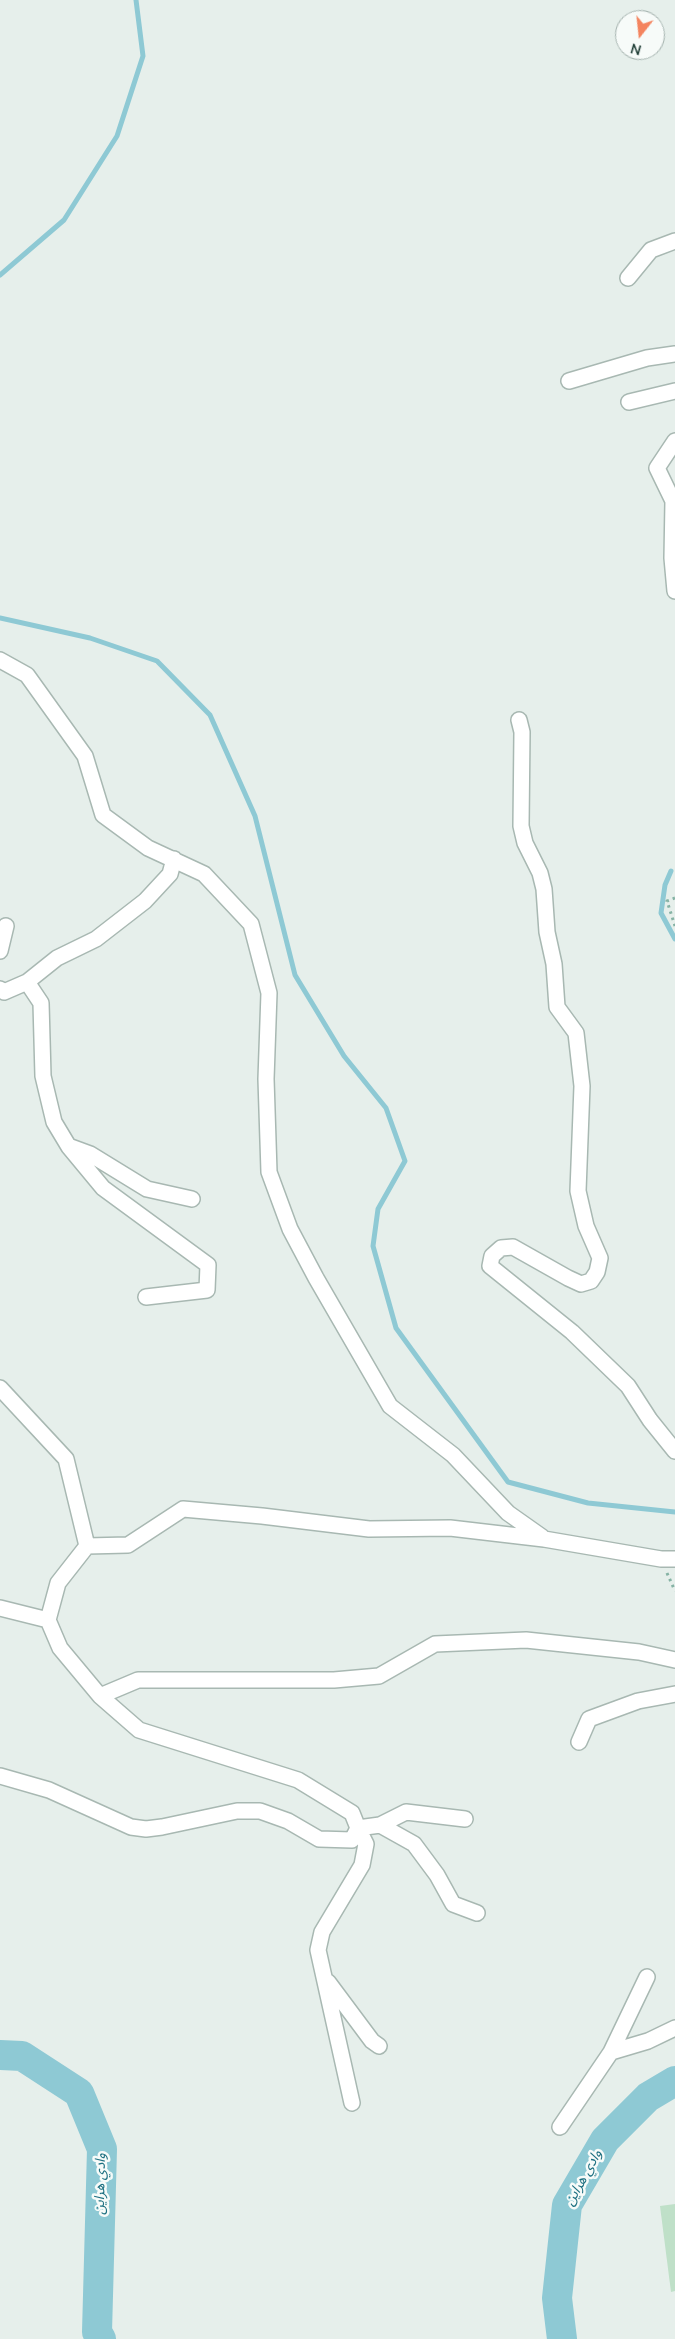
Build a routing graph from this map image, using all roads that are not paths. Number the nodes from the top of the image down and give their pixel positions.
1 (675, 241) edge
2 (628, 278) dead end
3 (675, 354) edge
4 (569, 381) dead end
5 (675, 391) edge
6 (629, 402) dead end
7 (675, 441) edge
8 (675, 591) edge
9 (0, 660) edge
10 (519, 720) dead end
11 (174, 859) junction
12 (6, 926) dead end
13 (0, 952) edge
14 (27, 982) junction
15 (0, 989) edge
16 (69, 1147) junction
17 (192, 1199) dead end
18 (146, 1297) dead end
19 (0, 1388) edge
20 (675, 1451) edge
21 (544, 1539) junction
22 (86, 1546) junction
23 (675, 1559) edge
24 (0, 1608) edge
25 (48, 1620) junction
26 (675, 1660) edge
27 (675, 1694) edge
28 (100, 1696) junction
29 (579, 1742) dead end
30 (0, 1776) edge
31 (465, 1819) dead end
32 (380, 1825) junction
33 (358, 1828) junction
34 (477, 1913) dead end
35 (324, 1977) junction
36 (647, 1977) dead end
37 (675, 2028) edge
38 (379, 2046) dead end
39 (611, 2052) junction
40 (352, 2103) dead end
41 (560, 2127) dead end

1 - 2 street
3 - 4 street
5 - 6 street
7 - 8 street
9 - 11 street
10 - 20 street
11 - 14 street
11 - 21 street
12 - 13 street
14 - 15 street
14 - 16 street
16 - 17 street
16 - 18 street
19 - 22 street
21 - 22 street
21 - 23 street
22 - 25 street
24 - 25 street
25 - 28 street
26 - 28 street
27 - 29 street
28 - 33 street
30 - 33 street
31 - 32 street
32 - 33 street
32 - 34 street
33 - 35 street
35 - 38 street
35 - 40 street
36 - 39 street
37 - 39 street
39 - 41 street

